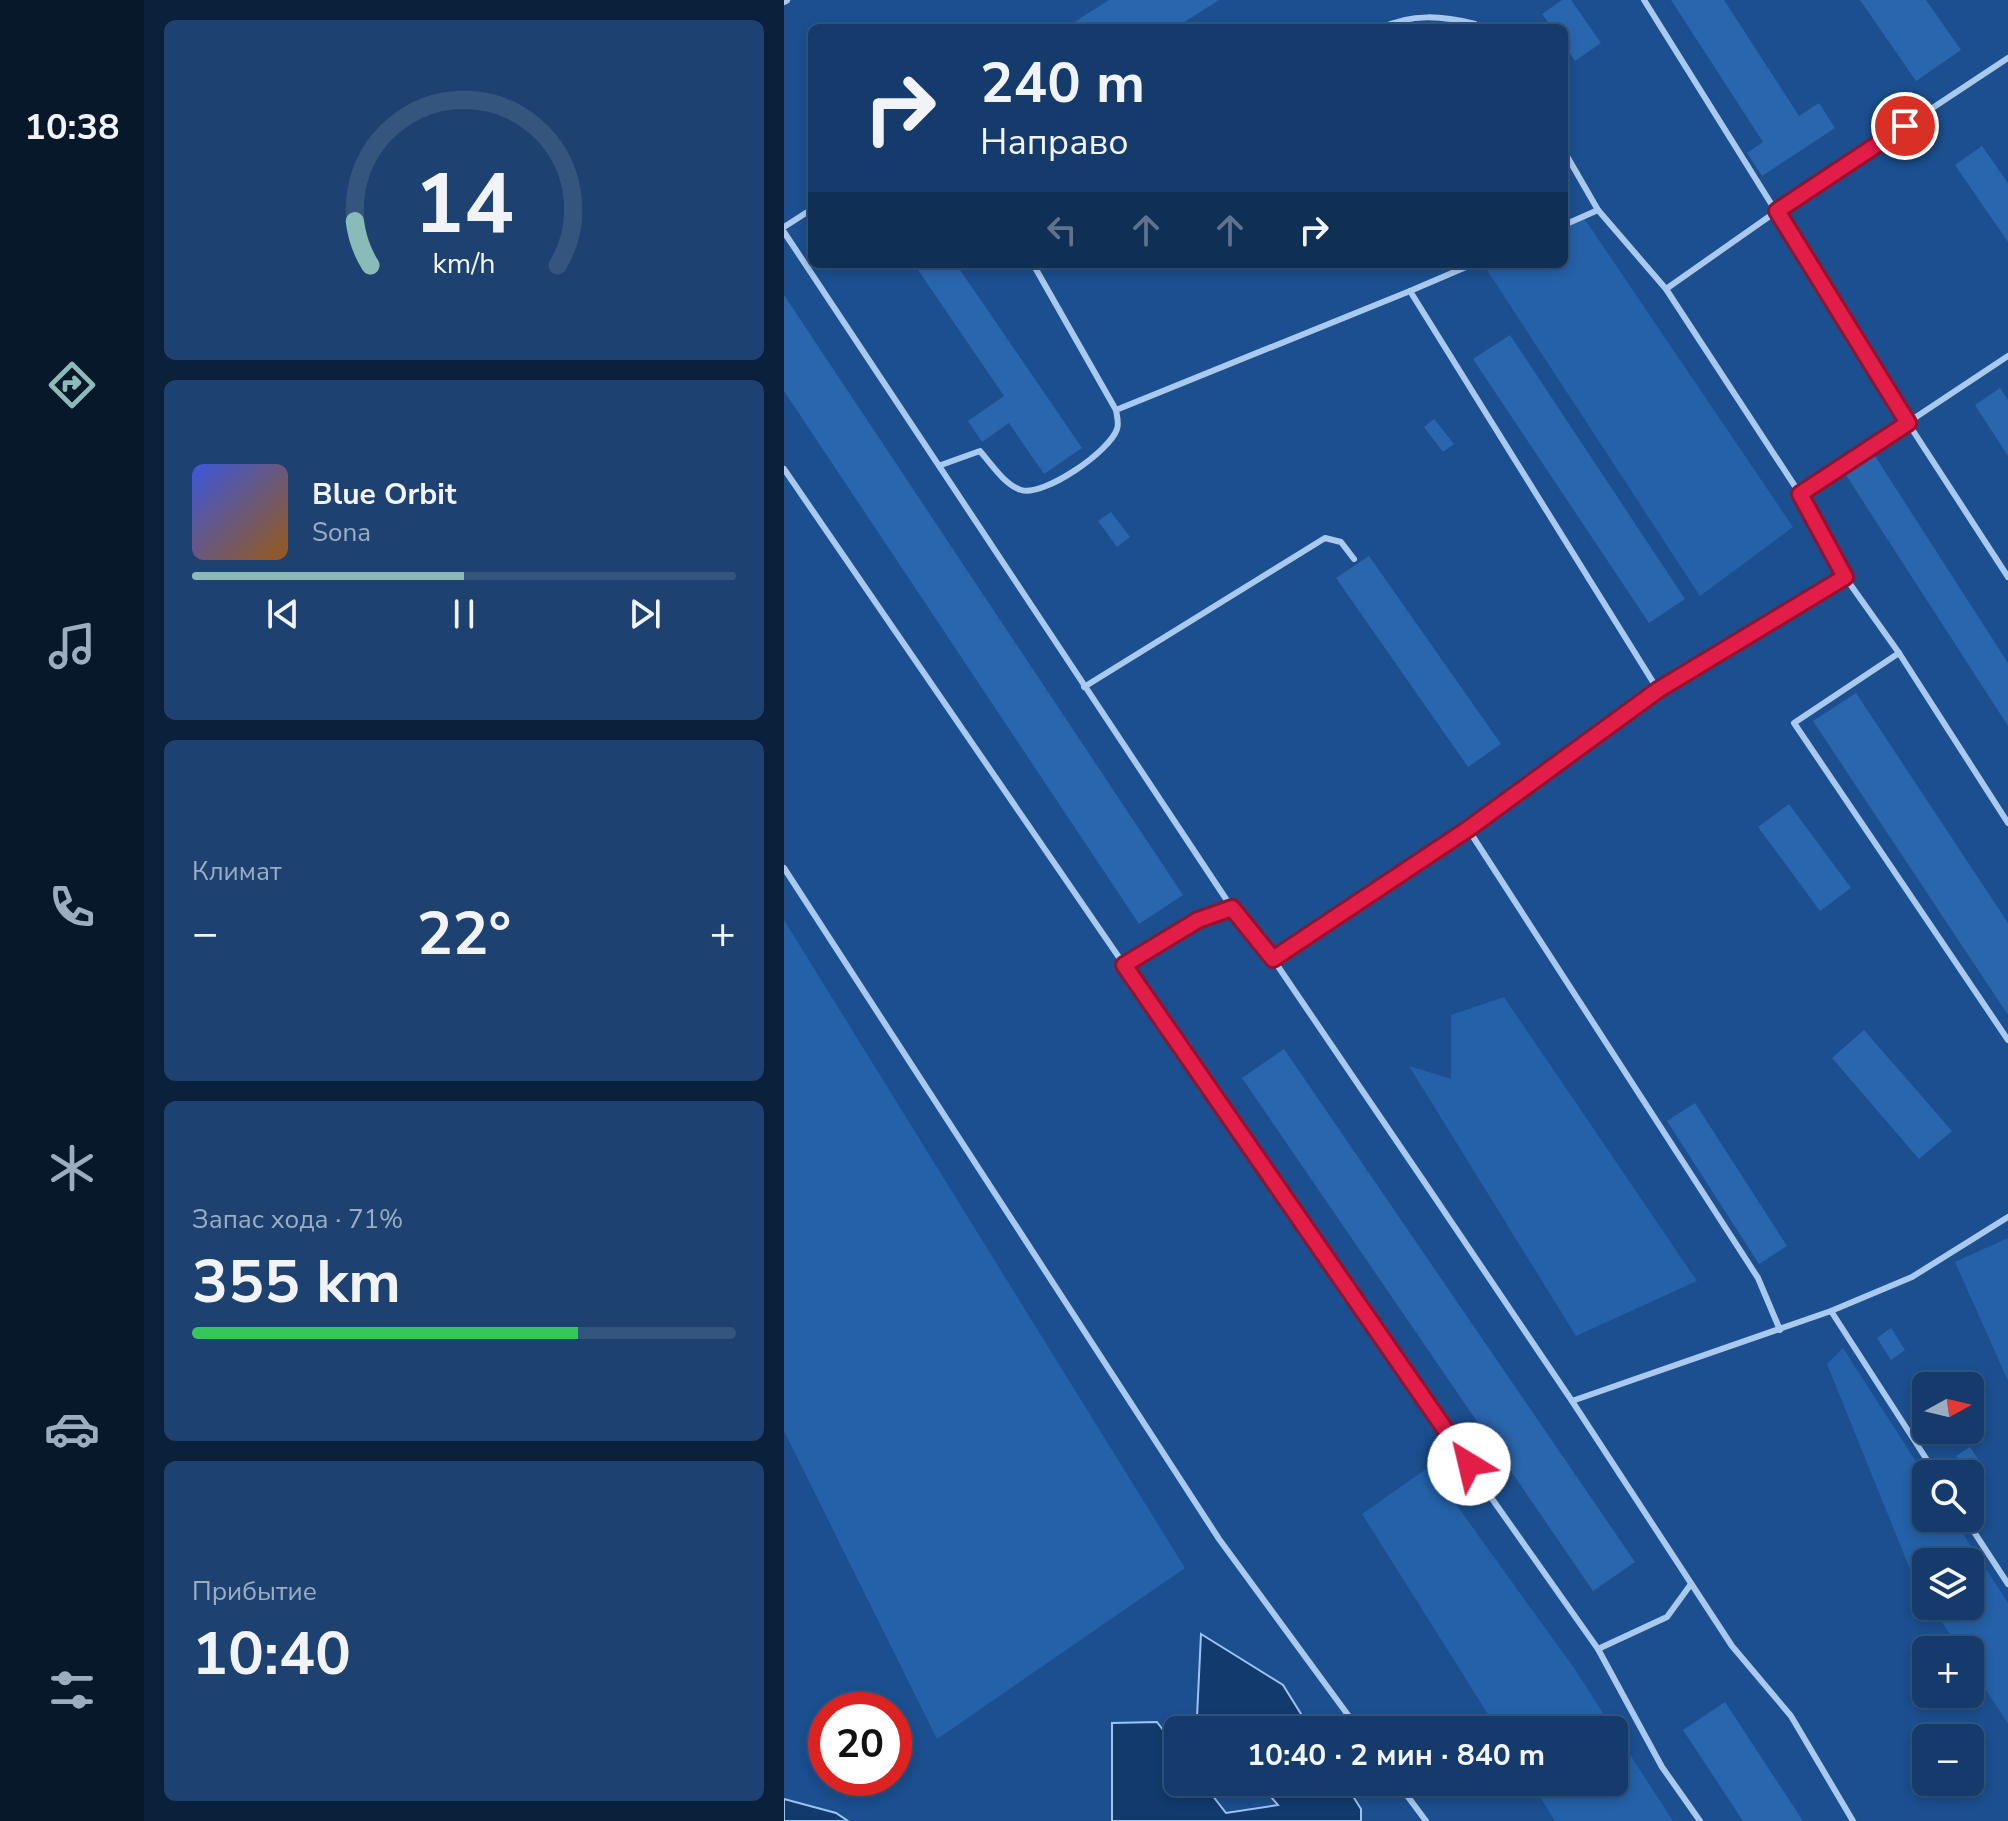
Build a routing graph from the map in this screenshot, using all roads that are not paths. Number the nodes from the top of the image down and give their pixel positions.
1 (1644, 0) edge
2 (1388, 24) edge
3 (1475, 24) edge
4 (2008, 58) edge
5 (1568, 158) edge
6 (1598, 210) junction
7 (1777, 211) junction
8 (808, 212) edge
9 (1568, 223) edge
10 (784, 229) edge
11 (808, 265) edge
12 (810, 268) edge
13 (1035, 268) edge
14 (1464, 268) edge
15 (1666, 289) junction
16 (1410, 291) junction
17 (2008, 356) edge
18 (1116, 410) junction
19 (1908, 423) junction
20 (941, 465) junction
21 (784, 469) edge
22 (1800, 494) junction
23 (1354, 559) dead end
24 (1845, 577) junction
25 (2008, 577) edge
26 (1899, 653) junction
27 (1084, 687) junction
28 (1658, 690) junction
29 (2008, 823) edge
30 (1468, 829) junction
31 (784, 868) edge
32 (1232, 908) junction
33 (1273, 959) junction
34 (1124, 965) junction
35 (2008, 1040) edge
36 (2008, 1217) edge
37 (1831, 1311) junction
38 (1780, 1330) junction
39 (1572, 1401) junction
40 (1927, 1460) edge
41 (1974, 1532) edge
42 (1691, 1584) junction
43 (2008, 1584) edge
44 (1598, 1649) junction
45 (1349, 1716) edge
46 (1407, 1796) edge
47 (1426, 1821) edge
48 (1700, 1821) edge
49 (1853, 1821) edge

1 - 7 lane
2 - 3 lane
4 - 7 lane
5 - 6 lane
6 - 9 lane
6 - 15 lane
7 - 15 lane
7 - 19 lane
8 - 10 lane
10 - 11 lane
12 - 20 lane
13 - 18 lane
14 - 16 lane
15 - 22 lane
16 - 18 lane
16 - 28 lane
17 - 19 lane
18 - 20 lane
19 - 22 lane
19 - 25 lane
20 - 27 lane
21 - 34 lane
22 - 24 lane
23 - 27 lane
24 - 26 lane
24 - 28 lane
26 - 29 lane
26 - 35 lane
27 - 32 lane
28 - 30 lane
30 - 33 lane
30 - 38 lane
31 - 45 lane
32 - 33 lane
32 - 34 lane
33 - 39 lane
34 - 44 lane
36 - 37 lane
37 - 38 lane
37 - 40 lane
38 - 39 lane
39 - 42 lane
41 - 43 lane
42 - 44 lane
42 - 49 lane
44 - 48 lane
46 - 47 lane

